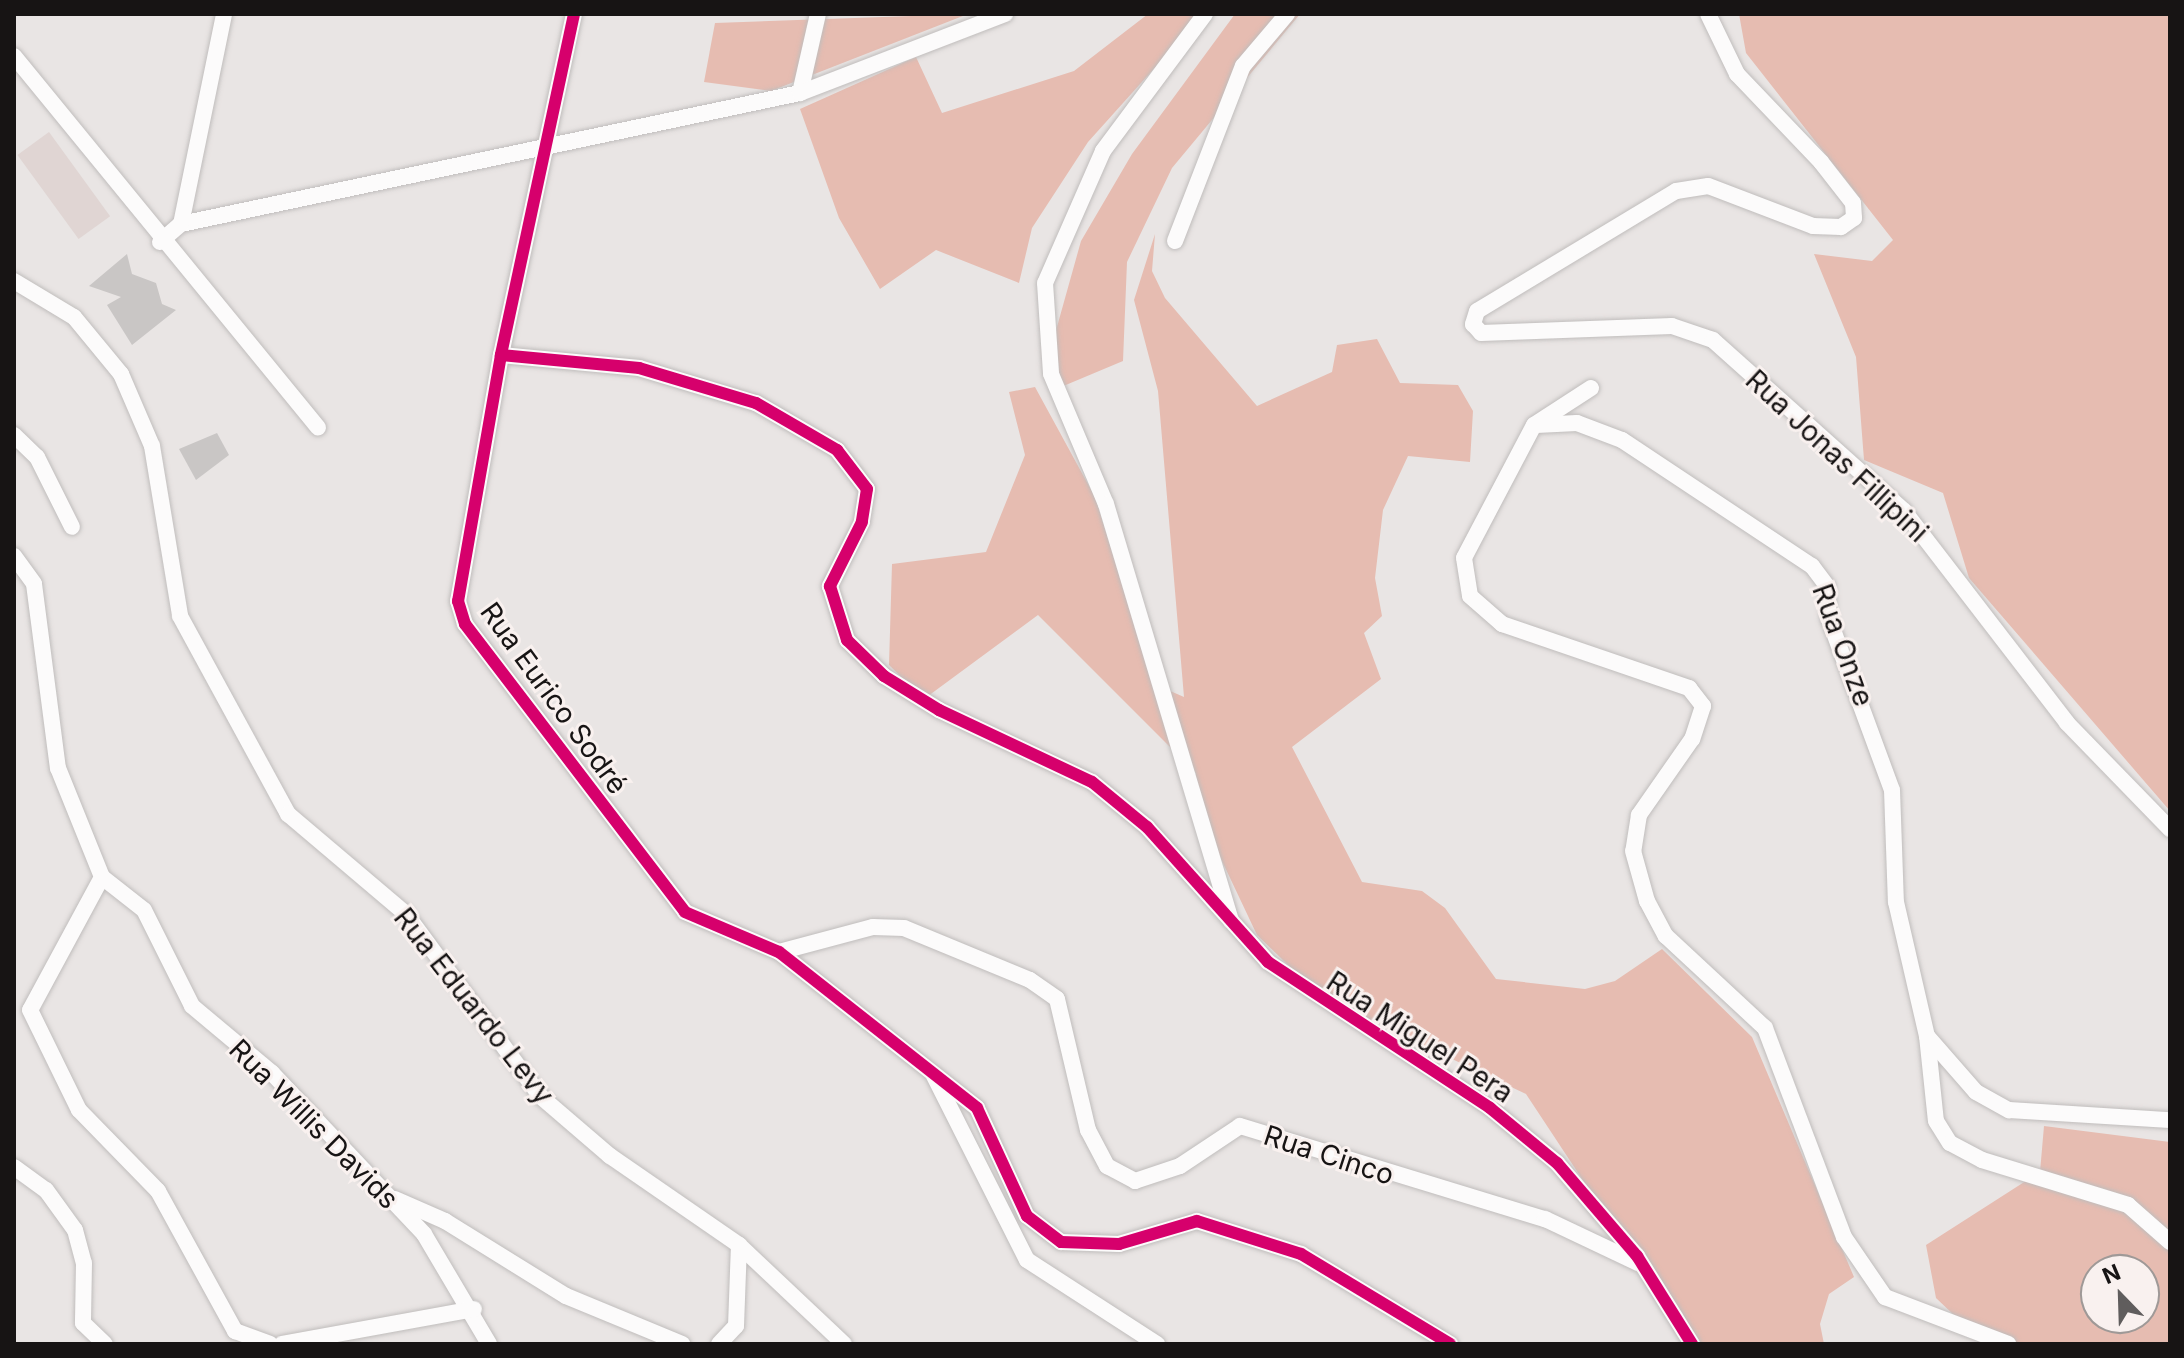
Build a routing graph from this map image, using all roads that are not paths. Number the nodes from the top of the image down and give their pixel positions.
1 (224, 14) edge
2 (574, 14) edge
3 (818, 14) edge
4 (1005, 14) edge
5 (1205, 14) edge
6 (1287, 14) edge
7 (1708, 14) edge
8 (14, 56) edge
9 (800, 93) junction
10 (545, 147) junction
11 (181, 224) junction
12 (1175, 241) dead end
13 (160, 242) junction
14 (14, 281) edge
15 (501, 355) junction
16 (1591, 388) dead end
17 (1534, 425) junction
18 (318, 428) dead end
19 (14, 435) edge
20 (72, 527) dead end
21 (14, 556) edge
22 (2170, 829) edge
23 (102, 877) junction
24 (1233, 926) junction
25 (779, 952) junction
26 (1927, 1036) junction
27 (930, 1068) junction
28 (2170, 1120) edge
29 (14, 1167) edge
30 (384, 1195) junction
31 (2170, 1242) edge
32 (739, 1245) junction
33 (1642, 1265) junction
34 (474, 1309) junction
35 (105, 1344) edge
36 (270, 1344) edge
37 (282, 1344) edge
38 (489, 1344) edge
39 (682, 1344) edge
40 (719, 1344) edge
41 (844, 1344) edge
42 (1157, 1344) edge
43 (1450, 1344) edge
44 (1692, 1344) edge
45 (2008, 1344) edge

1 - 11 street
2 - 10 street, Rua Eurico Sodré
3 - 9 street
4 - 9 street
5 - 24 street
6 - 12 street
7 - 22 street, Rua Jonas Fillipini
8 - 13 street
9 - 10 street
10 - 11 street
10 - 15 street, Rua Eurico Sodré
11 - 13 street
13 - 18 street
14 - 32 street, Rua Eduardo Levy
15 - 24 street, Rua Miguel Pera
15 - 25 street, Rua Eurico Sodré
16 - 17 street
17 - 26 street, Rua Onze
17 - 45 street
19 - 20 street
21 - 23 street
23 - 30 street, Rua Willis Davids
23 - 36 street
24 - 33 street, Rua Miguel Pera
25 - 27 street, Rua Eurico Sodré
25 - 33 street, Rua Cinco
26 - 28 street, Rua Onze
26 - 31 street, Rua Onze
27 - 42 street, Rua Eurico Sodré
27 - 43 street
29 - 35 street
30 - 34 street, Rua Willis Davids
30 - 39 street
32 - 40 street
32 - 41 street, Rua Eduardo Levy
33 - 44 street, Rua Miguel Pera
34 - 37 street
34 - 38 street, Rua Willis Davids

